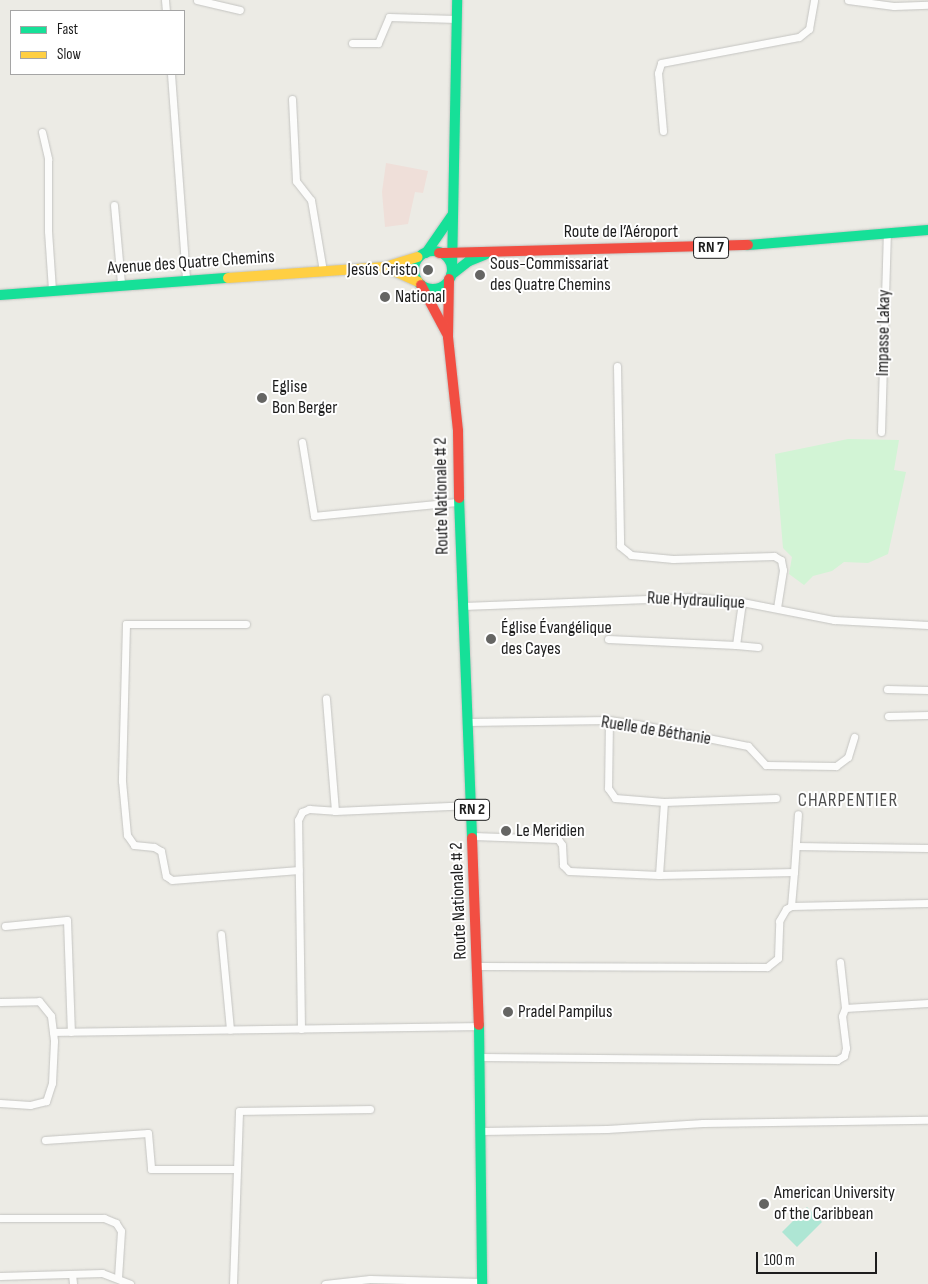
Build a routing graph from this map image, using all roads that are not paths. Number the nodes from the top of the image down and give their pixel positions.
1 (197, 0) edge
2 (457, 0) edge
3 (814, 0) edge
4 (848, 0) edge
5 (928, 5) edge
6 (240, 10) dead end
7 (456, 19) junction
8 (352, 43) dead end
9 (171, 75) edge
10 (292, 99) dead end
11 (663, 131) dead end
12 (42, 132) dead end
13 (114, 205) dead end
14 (454, 213) junction
15 (928, 230) edge
16 (886, 234) junction
17 (492, 251) junction
18 (453, 252) junction
19 (439, 253) junction
20 (422, 255) junction
21 (385, 267) junction
22 (323, 271) junction
23 (451, 275) junction
24 (186, 280) junction
25 (420, 283) junction
26 (121, 284) junction
27 (52, 290) junction
28 (0, 295) edge
29 (448, 337) junction
30 (617, 366) dead end
31 (881, 432) dead end
32 (302, 442) dead end
33 (458, 502) junction
34 (742, 602) junction
35 (463, 606) junction
36 (777, 607) junction
37 (246, 624) dead end
38 (928, 624) edge
39 (608, 639) dead end
40 (736, 645) junction
41 (758, 647) dead end
42 (887, 689) dead end
43 (928, 690) edge
44 (326, 698) dead end
45 (928, 715) edge
46 (888, 716) dead end
47 (609, 720) junction
48 (467, 722) junction
49 (854, 737) dead end
50 (776, 798) dead end
51 (664, 802) junction
52 (472, 805) junction
53 (336, 811) junction
54 (798, 814) dead end
55 (473, 836) junction
56 (796, 846) junction
57 (928, 848) edge
58 (299, 870) junction
59 (794, 872) junction
60 (659, 875) junction
61 (928, 903) edge
62 (791, 906) junction
63 (5, 926) dead end
64 (221, 934) dead end
65 (840, 962) dead end
66 (478, 966) junction
67 (0, 1002) edge
68 (928, 1003) edge
69 (845, 1008) junction
70 (480, 1026) junction
71 (301, 1029) junction
72 (230, 1030) junction
73 (53, 1032) junction
74 (71, 1032) junction
75 (480, 1057) junction
76 (0, 1103) edge
77 (370, 1109) dead end
78 (928, 1120) edge
79 (482, 1131) junction
80 (45, 1140) dead end
81 (237, 1169) junction
82 (0, 1218) edge
83 (72, 1274) junction
84 (0, 1276) edge
85 (118, 1277) junction
86 (482, 1283) edge
87 (73, 1284) edge
88 (130, 1284) edge
89 (233, 1284) edge
90 (325, 1284) edge

1 - 6 street
2 - 7 main road, Route Nationale # 2
3 - 11 street
4 - 5 street
7 - 8 street
7 - 14 main road, Route Nationale # 2
9 - 24 street
10 - 22 street
12 - 27 street
13 - 26 street
14 - 18 main road, Route Nationale # 2
14 - 20 main road
15 - 16 main road, Route de l’Aéroport / RN 7
16 - 17 main road, Route de l’Aéroport / RN 7
16 - 31 street, Impasse Lakay
17 - 18 main road, Route de l’Aéroport / RN 7
17 - 23 main road, Route de l’Aéroport / RN 7
18 - 19 main road, Route de l’Aéroport / RN 7
18 - 23 main road, Route Nationale # 2
19 - 20 main road
19 - 23 main road
20 - 21 main road, Avenue des Quatre Chemins
20 - 25 main road
21 - 22 main road, Avenue des Quatre Chemins
21 - 25 main road, Avenue des Quatre Chemins
22 - 24 main road, Avenue des Quatre Chemins
23 - 25 main road
23 - 29 main road, Route Nationale # 2 / RN 2
24 - 26 main road, Avenue des Quatre Chemins
25 - 29 main road, Route Nationale # 2 / RN 2
26 - 27 main road, Avenue des Quatre Chemins
27 - 28 main road, Avenue des Quatre Chemins
29 - 33 main road, Route Nationale # 2 / RN 2
30 - 36 street
32 - 33 street
33 - 35 main road, Route Nationale # 2 / RN 2
34 - 35 street, Rue Hydraulique
34 - 36 street, Rue Hydraulique
34 - 40 street
35 - 48 main road, Route Nationale # 2 / RN 2
36 - 38 street, Rue Hydraulique
37 - 58 street
39 - 40 street
40 - 41 street
42 - 43 street
44 - 53 street
45 - 46 street
47 - 48 street, Ruelle de Béthanie
47 - 49 street, Ruelle de Béthanie
47 - 51 street
48 - 52 main road, Route Nationale # 2 / RN 2
50 - 51 street
51 - 60 street
52 - 53 street
52 - 55 main road, Route Nationale # 2 / RN 2
53 - 58 street
54 - 56 street
55 - 60 street
55 - 66 main road, Route Nationale # 2 / RN 2
56 - 57 street
56 - 59 street
58 - 71 street
59 - 60 street
59 - 62 street
61 - 62 street
62 - 66 street
63 - 74 street
64 - 72 street
65 - 69 street
66 - 70 main road, Route Nationale # 2 / RN 2
67 - 73 street
68 - 69 street
69 - 75 street
70 - 71 street
70 - 75 main road, Route Nationale # 2 / RN 2
71 - 72 street
72 - 74 street
73 - 74 street
73 - 76 street
75 - 79 main road, Route Nationale # 2 / RN 2
77 - 81 street
78 - 79 street
79 - 86 main road, Route Nationale # 2 / RN 2
80 - 81 street
81 - 89 street
82 - 85 street
83 - 84 street
83 - 85 street
83 - 87 street
85 - 88 street
86 - 90 street

